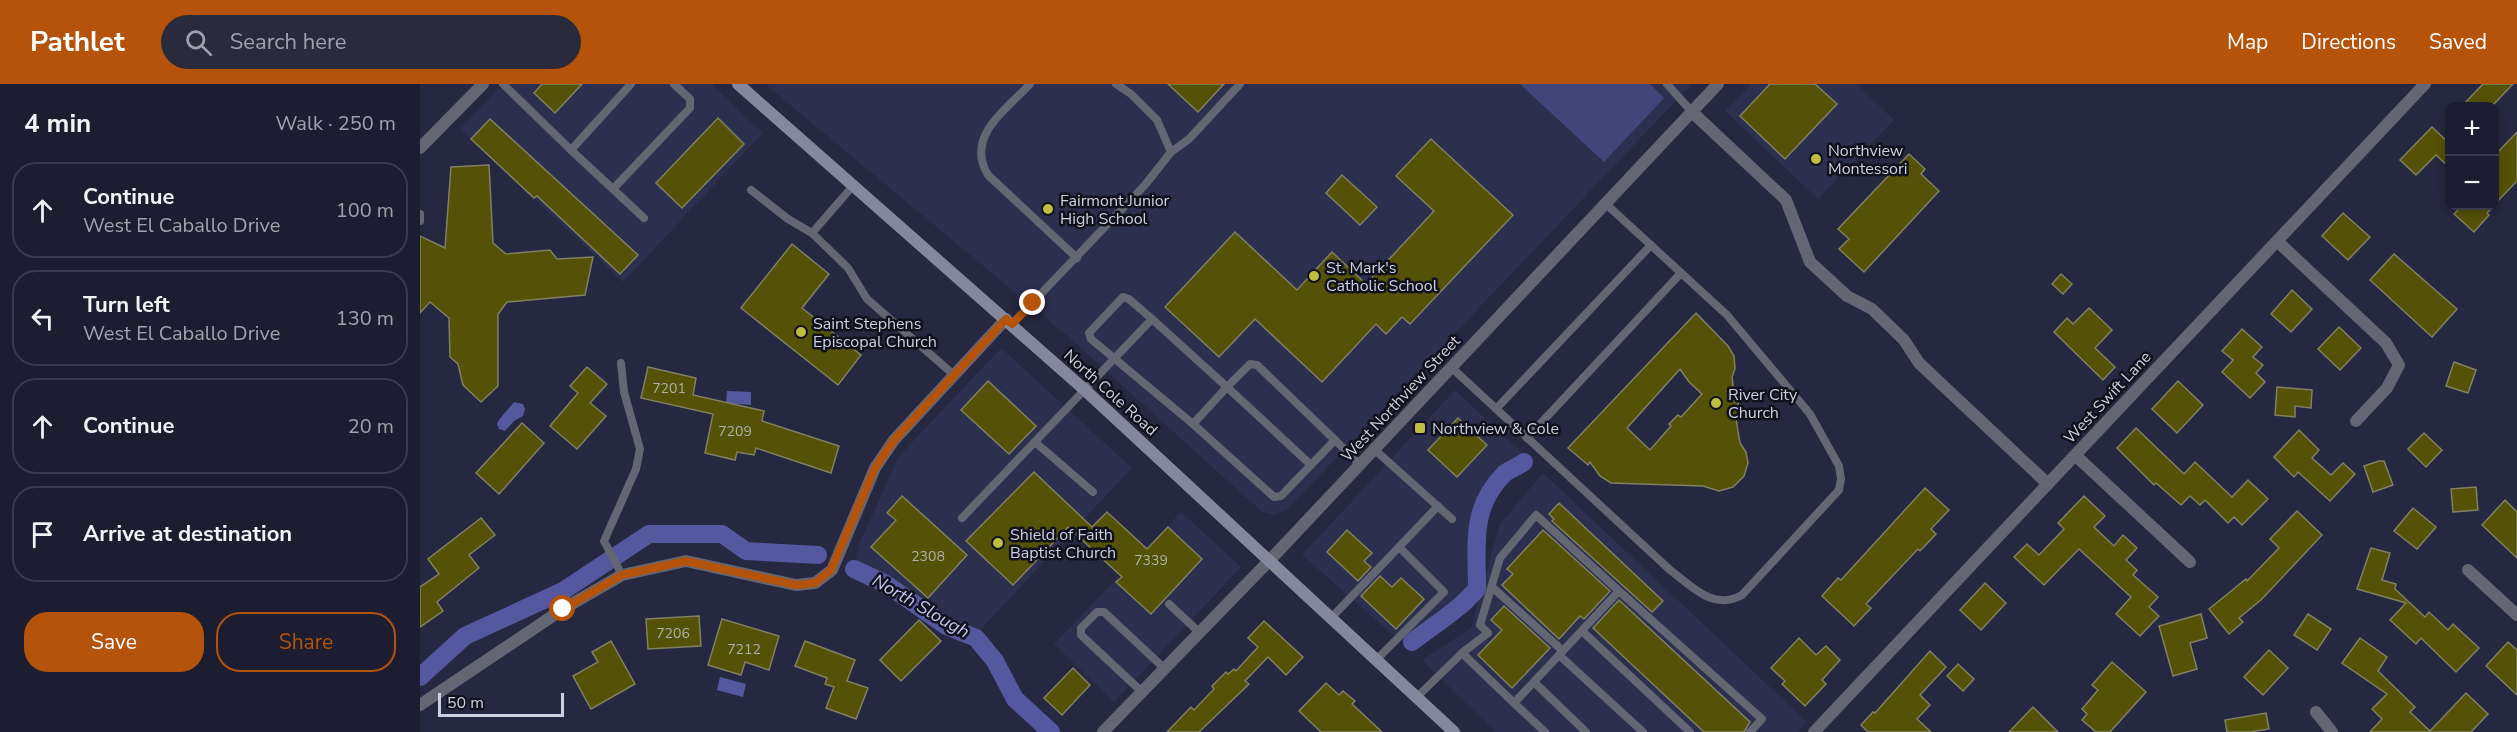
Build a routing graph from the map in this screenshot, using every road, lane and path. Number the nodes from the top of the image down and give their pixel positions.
1 (483, 84) edge
2 (503, 84) edge
3 (631, 84) edge
4 (674, 84) edge
5 (738, 84) edge
6 (1030, 84) edge
7 (1116, 84) edge
8 (1240, 84) edge
9 (1667, 84) edge
10 (1718, 84) edge
11 (2425, 84) edge
12 (1692, 112) junction
13 (420, 148) edge
14 (571, 150) junction
15 (1171, 152) junction
16 (852, 187) junction
17 (613, 189) junction
18 (751, 190) dead end
19 (1606, 204) junction
20 (420, 214) edge
21 (644, 218) dead end
22 (420, 221) edge
23 (812, 233) junction
24 (2277, 241) junction
25 (1651, 245) junction
26 (1077, 258) junction
27 (1681, 273) junction
28 (1152, 319) junction
29 (1009, 322) junction
30 (1115, 358) junction
31 (621, 363) dead end
32 (1452, 368) junction
33 (954, 375) junction
34 (1227, 387) junction
35 (1086, 391) junction
36 (1496, 409) junction
37 (2356, 421) dead end
38 (1193, 424) junction
39 (1527, 438) junction
40 (1335, 440) junction
41 (1035, 442) junction
42 (1375, 450) junction
43 (2074, 455) junction
44 (1311, 465) junction
45 (1360, 465) junction
46 (2048, 484) junction
47 (1094, 492) dead end
48 (1438, 506) junction
49 (962, 518) dead end
50 (1452, 519) dead end
51 (1399, 547) junction
52 (1270, 561) junction
53 (2190, 561) dead end
54 (2468, 570) dead end
55 (622, 575) junction
56 (1492, 587) junction
57 (1618, 591) junction
58 (1169, 604) dead end
59 (2517, 615) edge
60 (1332, 617) junction
61 (1582, 631) junction
62 (1200, 633) junction
63 (1462, 653) junction
64 (1561, 653) junction
65 (1377, 658) junction
66 (1165, 669) junction
67 (1534, 682) junction
68 (1142, 692) junction
69 (1418, 697) junction
70 (1514, 703) junction
71 (420, 705) edge
72 (2316, 712) dead end
73 (1103, 732) edge
74 (1454, 732) edge
75 (1545, 732) edge
76 (1586, 732) edge
77 (1643, 732) edge
78 (1690, 732) edge
79 (1750, 732) edge
80 (1814, 732) edge
81 (2332, 732) edge

1 - 13 street
2 - 14 lane
3 - 14 lane
4 - 17 lane
5 - 16 main road, North Cole Road
6 - 26 lane
7 - 15 lane
8 - 15 lane
9 - 12 lane
10 - 12 street, West Northview Street
11 - 24 street, West Swift Lane
12 - 19 street, West Northview Street
12 - 46 street
14 - 17 lane
15 - 26 lane
16 - 23 lane
16 - 29 main road, North Cole Road
17 - 21 lane
18 - 23 lane
19 - 25 lane
19 - 32 street, West Northview Street
20 - 22 lane
23 - 33 lane
24 - 37 street
24 - 43 street, West Swift Lane
25 - 27 lane
25 - 36 lane
26 - 29 lane
27 - 39 lane
27 - 39 lane
28 - 30 lane
28 - 30 lane
28 - 34 lane
29 - 33 street
29 - 35 main road, North Cole Road
30 - 35 lane
30 - 38 lane
31 - 55 lane
32 - 36 lane
32 - 42 street, West Northview Street
33 - 55 street
34 - 38 lane
34 - 40 lane
34 - 44 lane
35 - 41 lane
35 - 52 main road, North Cole Road
36 - 39 lane
38 - 44 lane
40 - 44 lane
40 - 45 lane
41 - 47 lane
41 - 49 lane
42 - 45 street, West Northview Street
42 - 48 lane
43 - 46 street, West Swift Lane
43 - 53 street
45 - 52 street, West Northview Street
46 - 80 street, West Swift Lane
48 - 50 lane
48 - 51 lane
51 - 60 lane
51 - 65 lane
52 - 60 main road, North Cole Road
52 - 62 street, West Northview Street
54 - 59 street
55 - 71 street
56 - 57 lane
56 - 63 lane
56 - 64 lane
57 - 61 lane
57 - 79 lane
58 - 62 lane
60 - 65 main road, North Cole Road
61 - 64 lane
61 - 78 lane
62 - 66 street, West Northview Street
63 - 69 lane
63 - 70 lane
64 - 67 lane
64 - 77 lane
65 - 69 main road, North Cole Road
66 - 68 street, West Northview Street
66 - 68 lane
67 - 70 lane
67 - 76 lane
68 - 73 street, West Northview Street
69 - 74 main road, North Cole Road
70 - 75 lane
72 - 81 street

